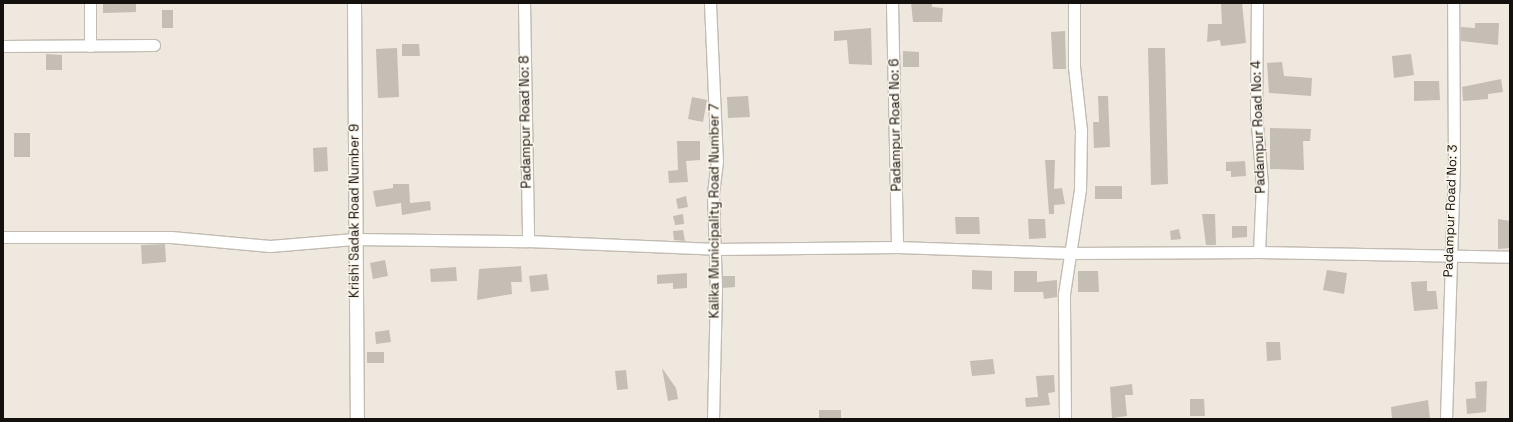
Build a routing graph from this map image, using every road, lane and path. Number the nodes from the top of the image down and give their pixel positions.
1 (90, 3) edge
2 (354, 3) edge
3 (524, 3) edge
4 (710, 3) edge
5 (892, 3) edge
6 (1074, 3) edge
7 (1257, 3) edge
8 (1452, 3) edge
9 (154, 45) dead end
10 (3, 46) edge
11 (90, 46) junction
12 (3, 237) edge
13 (354, 239) junction
14 (528, 241) junction
15 (897, 247) junction
16 (716, 249) junction
17 (1259, 252) junction
18 (1071, 253) junction
19 (1449, 254) junction
20 (1510, 257) edge
21 (357, 419) edge
22 (713, 419) edge
23 (1065, 419) edge
24 (1446, 419) edge

1 - 11 street
2 - 13 street, Krishi Sadak Road Number 9
3 - 14 street, Padampur Road No: 8
4 - 16 street, Kalika Municipality Road Number 7
5 - 15 street, Padampur Road No: 6
6 - 18 street
7 - 17 street, Padampur Road No: 4
8 - 19 street, Padampur Road No: 3
9 - 11 street
10 - 11 street
12 - 13 street
13 - 14 street
13 - 21 street, Krishi Sadak Road Number 9
14 - 16 street
15 - 16 street
15 - 18 street
16 - 22 street, Kalika Municipality Road Number 7
17 - 18 street
17 - 19 street
18 - 23 street
19 - 20 street
19 - 24 street, Padampur Road No: 3

